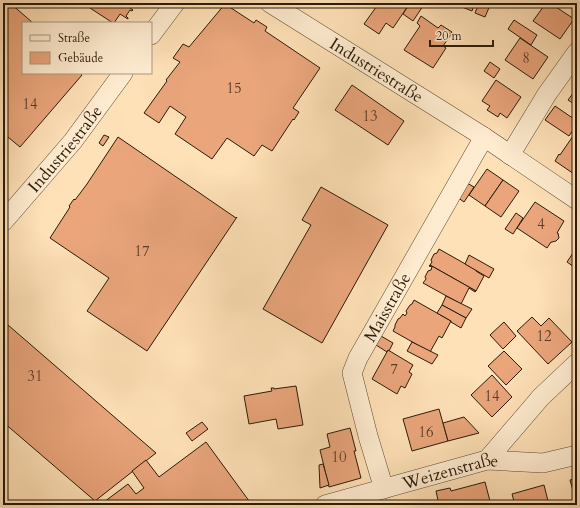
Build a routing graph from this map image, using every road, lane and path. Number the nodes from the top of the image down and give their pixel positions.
1 (175, 3) edge
2 (270, 3) edge
3 (152, 34) edge
4 (577, 52) edge
5 (122, 74) edge
6 (484, 137) junction
7 (510, 155) junction
8 (577, 200) edge
9 (3, 222) edge
10 (577, 363) edge
11 (577, 454) edge
12 (487, 460) junction
13 (384, 489) junction
14 (325, 505) edge

1 - 3 street
2 - 6 street, Industriestraße
4 - 7 street
5 - 9 street, Industriestraße
6 - 7 street, Industriestraße
6 - 13 street, Maisstraße
7 - 8 street, Industriestraße
10 - 12 street
11 - 12 street, Weizenstraße
12 - 13 street, Weizenstraße
13 - 14 street, Weizenstraße

